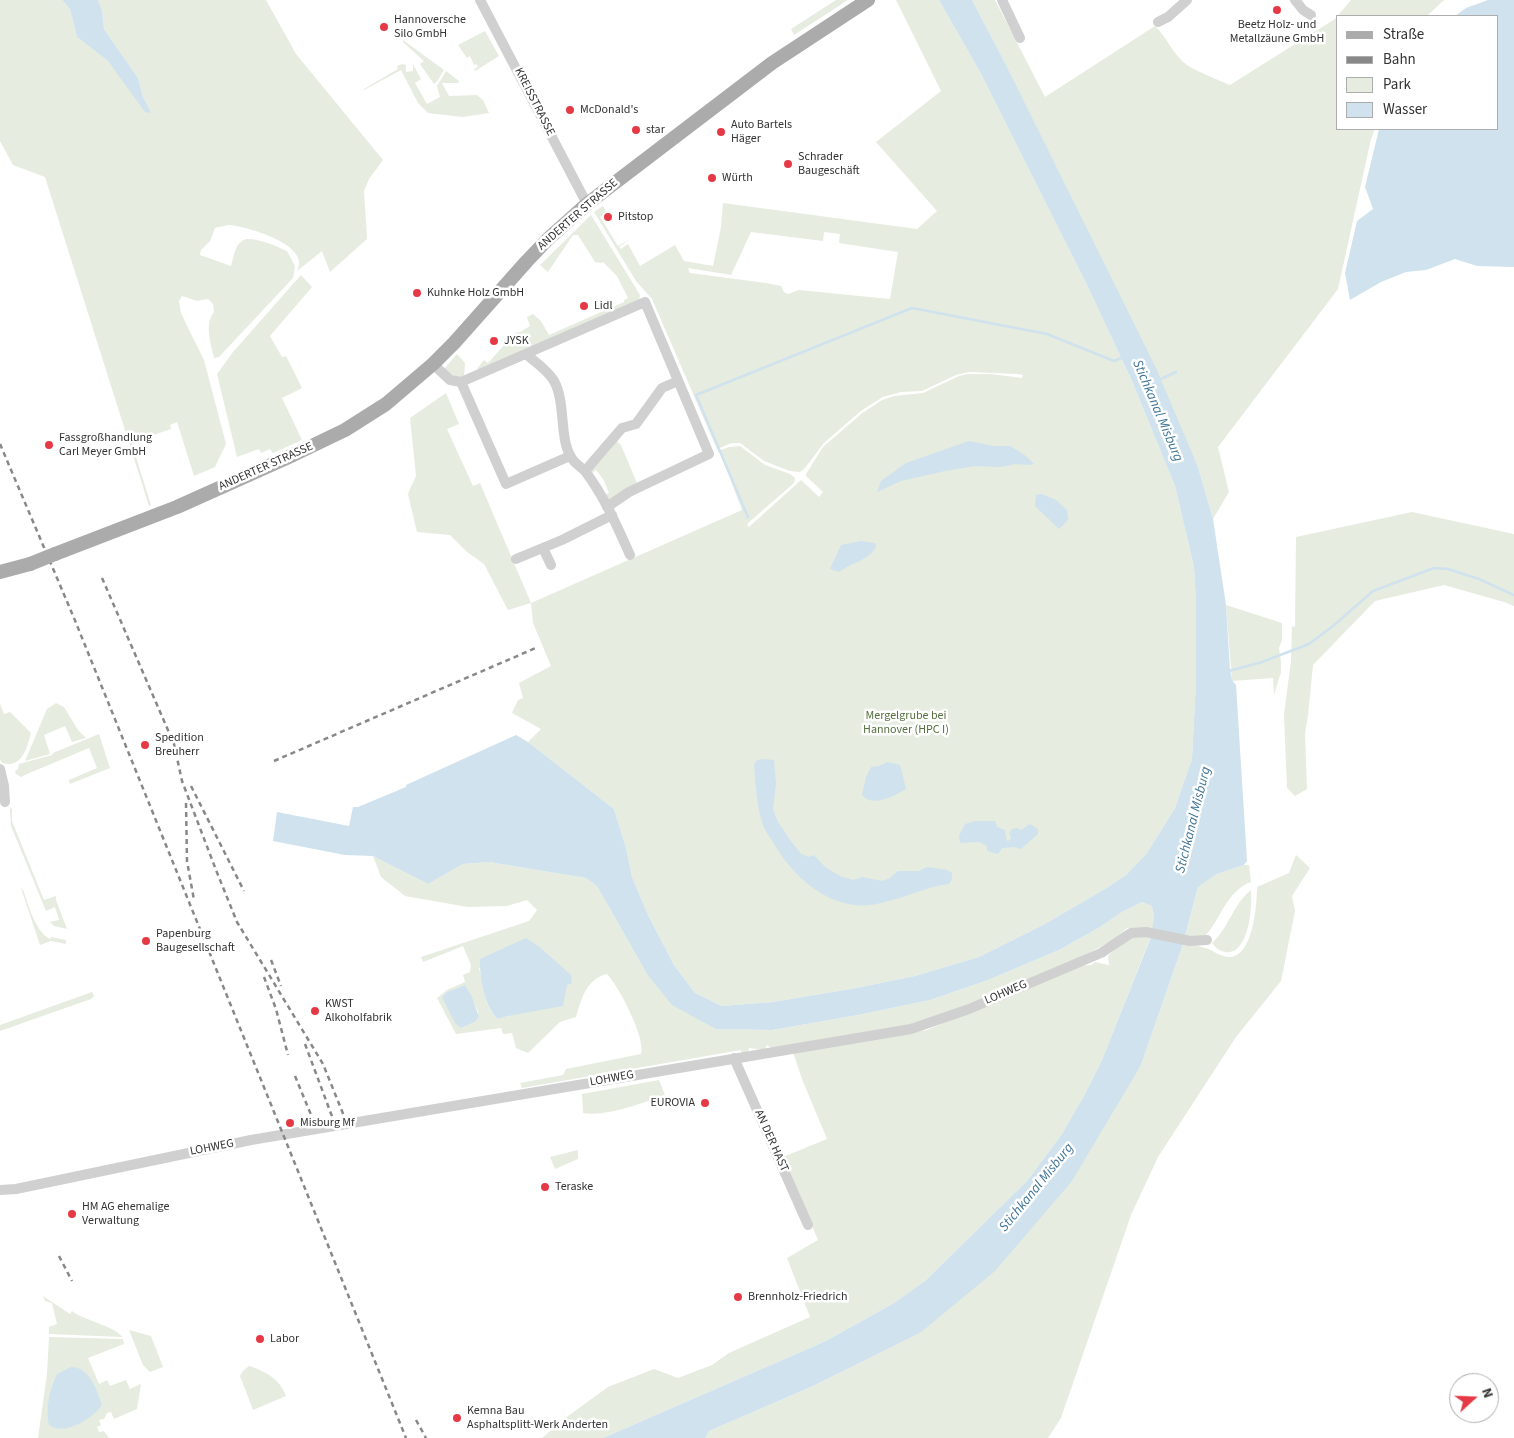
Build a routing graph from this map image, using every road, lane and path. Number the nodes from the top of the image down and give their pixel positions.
1 (480, 0) edge
2 (868, 0) edge
3 (1002, 0) edge
4 (1188, 0) edge
5 (1295, 0) edge
6 (1311, 15) dead end
7 (1158, 22) dead end
8 (1020, 38) dead end
9 (587, 204) junction
10 (526, 354) junction
11 (433, 364) junction
12 (678, 381) junction
13 (461, 382) junction
14 (570, 456) junction
15 (585, 471) junction
16 (609, 511) junction
17 (543, 548) junction
18 (630, 555) dead end
19 (516, 559) dead end
20 (551, 565) dead end
21 (0, 572) edge
22 (0, 769) edge
23 (5, 802) dead end
24 (1207, 940) dead end
25 (734, 1058) junction
26 (0, 1190) edge
27 (808, 1225) dead end

1 - 9 street, KREISSTRASSE
2 - 9 main road, ANDERTER STRASSE
3 - 8 street
4 - 7 street
5 - 6 street
9 - 11 main road, ANDERTER STRASSE
10 - 12 street
10 - 13 street
10 - 14 street
11 - 13 street
11 - 21 main road, ANDERTER STRASSE, bridge
12 - 15 street
12 - 16 street
13 - 14 street
14 - 15 street
15 - 16 street
16 - 17 street
16 - 18 street
17 - 19 street
17 - 20 street
22 - 23 street
24 - 25 street, LOHWEG
25 - 26 street, LOHWEG
25 - 27 street, AN DER HAST

